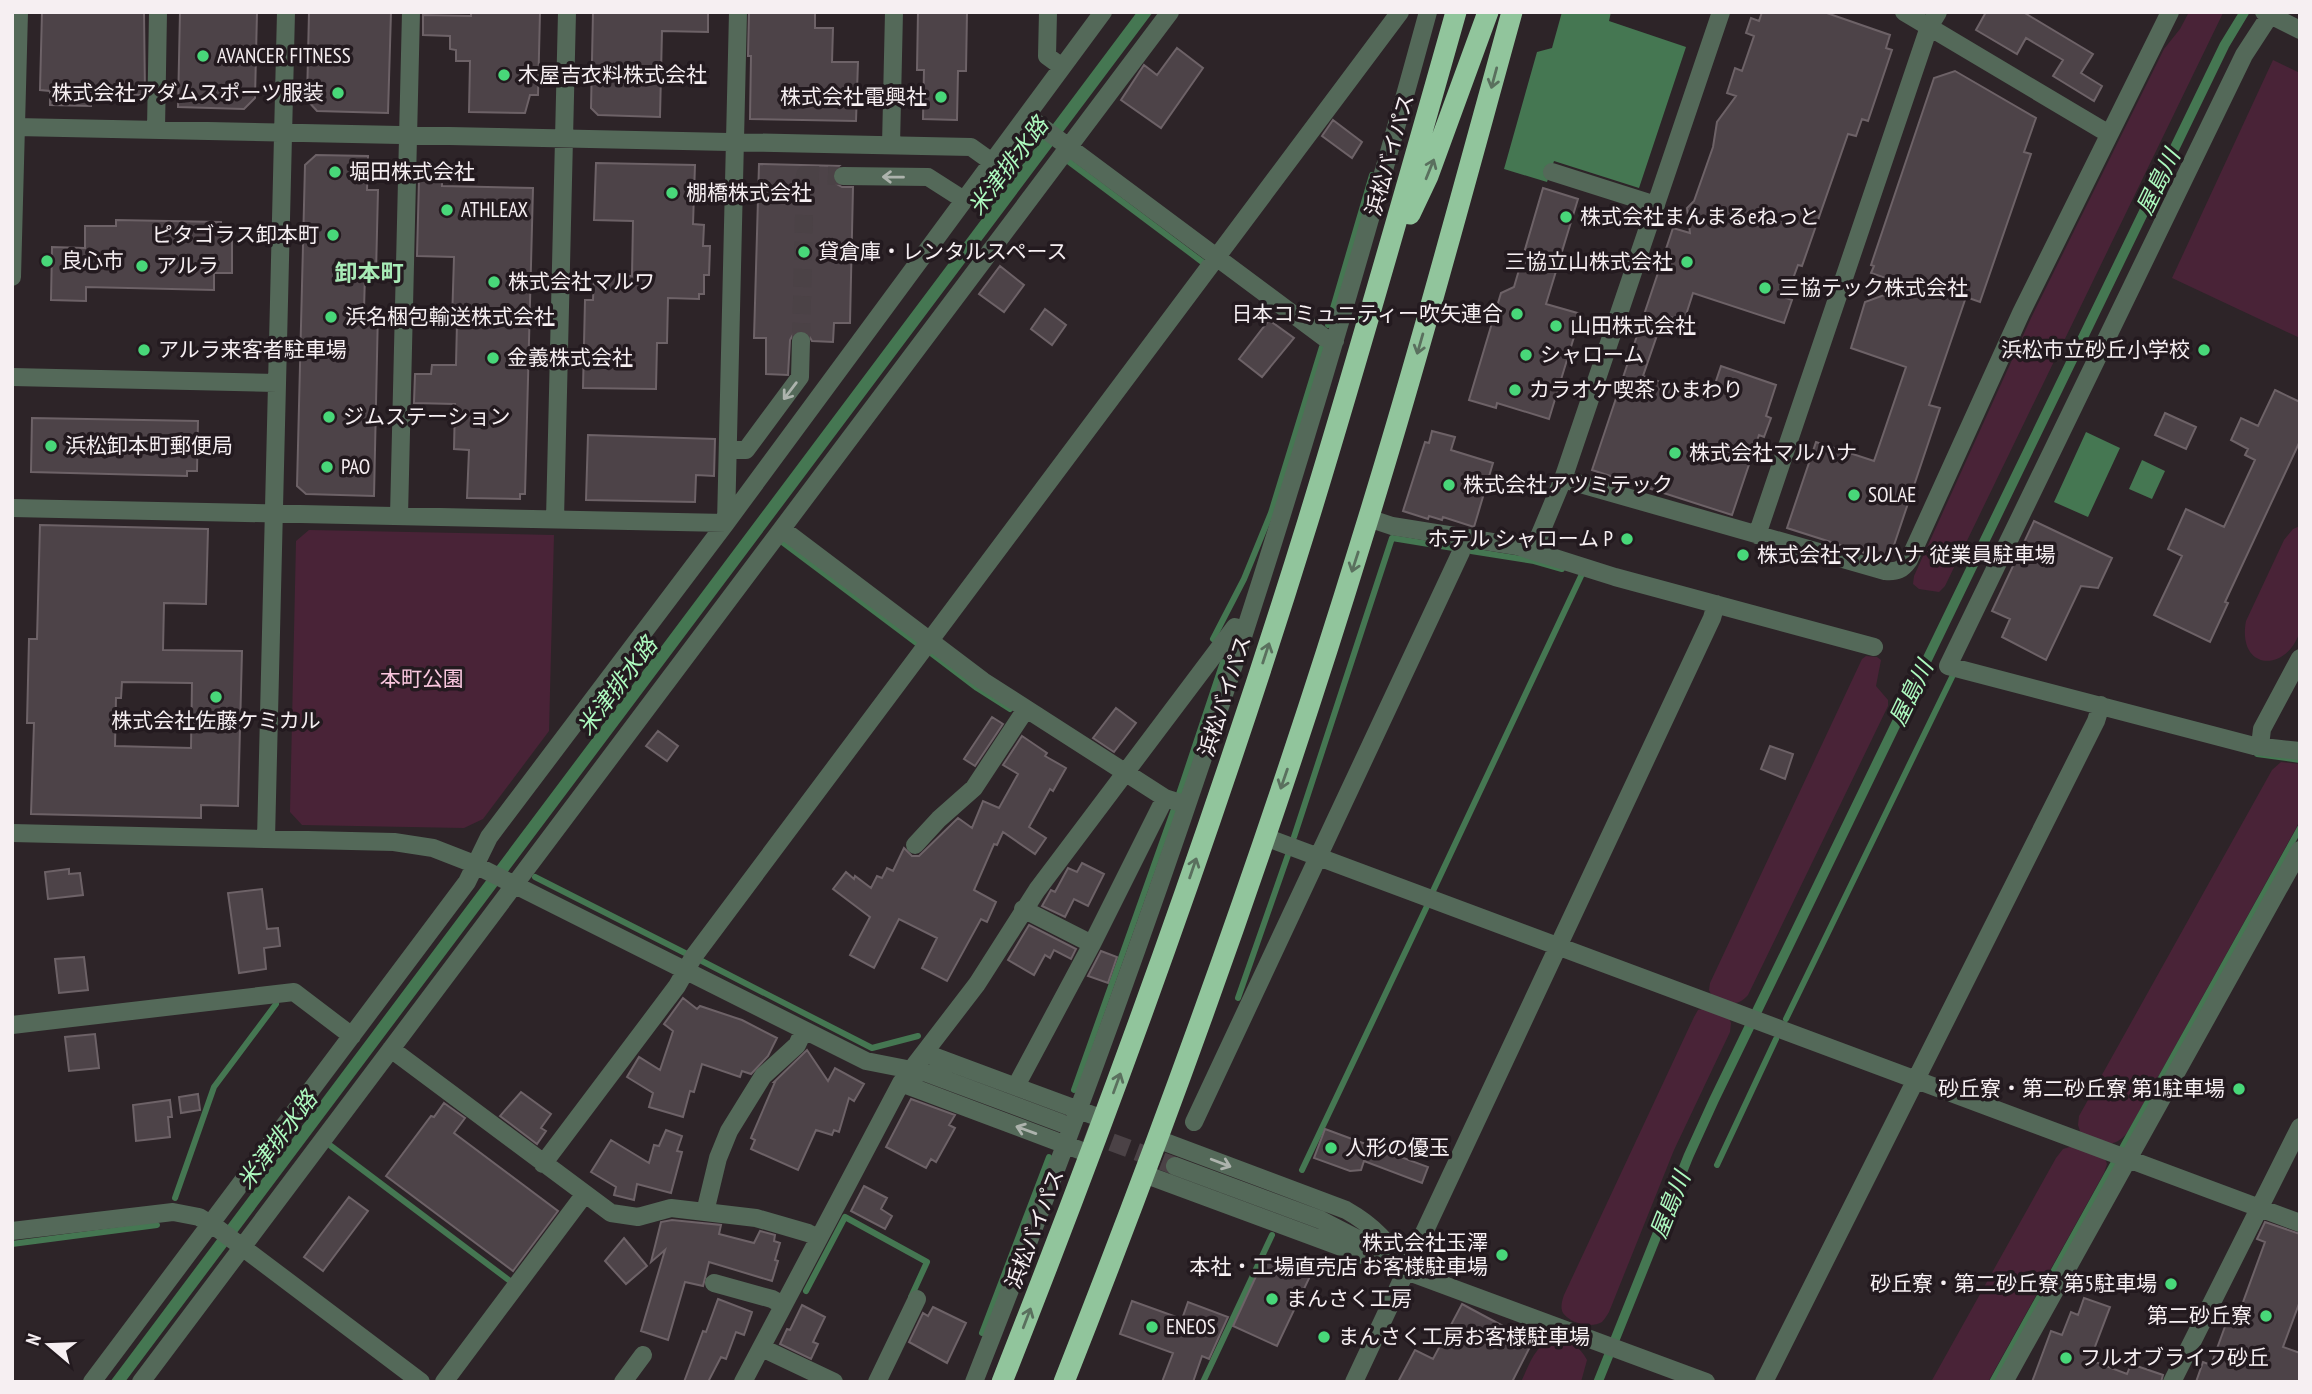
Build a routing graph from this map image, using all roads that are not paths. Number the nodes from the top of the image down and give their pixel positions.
1 (19, 12) edge
2 (158, 12) edge
3 (286, 12) edge
4 (411, 12) edge
5 (567, 12) edge
6 (738, 12) edge
7 (894, 12) edge
8 (1048, 12) edge
9 (1103, 12) edge
10 (1170, 12) edge
11 (1400, 12) edge
12 (1429, 12) edge
13 (1456, 12) edge
14 (1488, 12) edge
15 (1512, 12) edge
16 (1721, 12) edge
17 (1904, 12) edge
18 (2170, 12) edge
19 (2268, 13) edge
20 (1933, 19) edge
21 (2300, 30) edge
22 (1062, 67) junction
23 (1034, 121) junction
24 (16, 127) junction
25 (156, 130) junction
26 (283, 132) junction
27 (2109, 134) junction
28 (408, 135) junction
29 (564, 138) junction
30 (735, 142) junction
31 (891, 145) junction
32 (1066, 145) junction
33 (992, 162) junction
34 (1552, 172) dead end
35 (843, 176) tunnel mouth
36 (964, 200) junction
37 (1656, 205) junction
38 (1216, 257) junction
39 (1382, 276) junction
40 (12, 277) edge
41 (801, 341) tunnel mouth
42 (1335, 341) junction
43 (12, 377) edge
44 (277, 383) junction
45 (728, 450) junction
46 (1563, 480) junction
47 (12, 508) edge
48 (274, 513) junction
49 (399, 516) junction
50 (1368, 518) junction
51 (555, 519) junction
52 (726, 523) junction
53 (782, 530) junction
54 (1756, 535) junction
55 (1464, 537) junction
56 (1533, 551) junction
57 (1716, 604) junction
58 (1245, 630) junction
59 (929, 640) junction
60 (1874, 647) dead end
61 (2300, 657) edge
62 (2101, 705) junction
63 (1026, 709) junction
64 (2260, 746) junction
65 (2300, 751) edge
66 (1126, 772) junction
67 (1165, 797) junction
68 (1187, 805) junction
69 (12, 834) edge
70 (1265, 837) junction
71 (266, 839) junction
72 (915, 845) dead end
73 (2300, 850) edge
74 (1319, 856) junction
75 (478, 867) junction
76 (514, 884) junction
77 (1023, 909) junction
78 (1092, 944) junction
79 (1559, 946) junction
80 (686, 971) junction
81 (12, 1025) edge
82 (804, 1030) junction
83 (352, 1036) junction
84 (391, 1049) junction
85 (925, 1052) junction
86 (906, 1077) junction
87 (1916, 1080) junction
88 (1016, 1086) junction
89 (1211, 1086) junction
90 (1079, 1110) junction
91 (1103, 1119) junction
92 (1194, 1122) dead end
93 (1060, 1123) tunnel mouth
94 (2300, 1127) edge
95 (1157, 1139) junction
96 (1065, 1145) junction
97 (1177, 1147) junction
98 (1090, 1154) junction
99 (2128, 1159) junction
100 (543, 1164) junction
101 (1175, 1166) tunnel mouth
102 (1144, 1174) junction
103 (584, 1195) junction
104 (2259, 1208) junction
105 (705, 1212) junction
106 (2300, 1223) edge
107 (214, 1226) junction
108 (12, 1231) edge
109 (818, 1238) junction
110 (239, 1245) junction
111 (1407, 1270) junction
112 (715, 1283) dead end
113 (917, 1299) dead end
114 (783, 1305) junction
115 (762, 1348) junction
116 (643, 1355) dead end
117 (92, 1382) edge
118 (141, 1382) edge
119 (421, 1382) edge
120 (444, 1382) edge
121 (623, 1382) edge
122 (743, 1382) edge
123 (834, 1382) edge
124 (877, 1382) edge
125 (974, 1382) edge
126 (1002, 1382) edge
127 (1064, 1382) edge
128 (1354, 1382) edge
129 (1706, 1382) edge
130 (1764, 1382) edge
131 (2004, 1382) edge
132 (2172, 1382) edge

1 - 24 street
2 - 25 street
3 - 26 street
4 - 28 street
5 - 29 street
6 - 30 street
7 - 31 street
8 - 22 street
9 - 22 street
10 - 32 street
11 - 38 street
12 - 42 street
13 - 39 highway, 浜松バイパス
39 -> 14 highway
15 -> 50 highway
16 - 37 street
17 - 20 street
18 - 27 street
19 - 21 street
19 - 62 street
20 - 27 street
20 - 54 street
22 - 23 street
23 - 32 street
23 - 33 street
24 - 25 street
24 - 40 street
25 - 26 street
26 - 28 street
26 - 44 street
27 - 54 street
28 - 29 street
28 - 49 street
29 - 30 street
29 - 51 street
30 - 31 street
30 - 45 street
31 - 33 street
32 - 38 street
32 - 53 street
33 - 36 street
34 - 37 street
36 -> 35 street
36 - 52 street
37 - 46 street
38 - 42 street
38 - 59 street
91 -> 39 highway, 浜松バイパス
41 -> 45 street
42 - 58 street
43 - 44 street
44 - 48 street
45 - 52 street
46 - 54 street
46 - 56 street
47 - 48 street
48 - 49 street
48 - 71 street
49 - 51 street
50 - 55 street
50 -> 70 highway
51 - 52 street
52 - 75 street
53 - 59 street
53 - 76 street
55 - 56 street
55 - 74 street
56 - 57 street
57 - 60 street
57 - 79 street
58 - 66 street
58 - 68 street
59 - 63 street
59 - 80 street
61 - 64 street
62 - 64 street
62 - 87 street
63 - 66 street
63 - 72 street
64 - 65 street
66 - 67 street
66 - 77 street
67 - 68 street
67 - 78 street
68 - 90 street
69 - 71 street
70 - 74 street
70 - 95 highway
71 - 75 street
73 - 99 street
74 - 79 street
74 - 89 street
75 - 76 street
75 - 83 street
76 - 80 street
76 - 84 street
77 - 78 street
77 - 85 street
78 - 88 street
79 - 87 street
79 - 111 street
80 - 82 street
80 - 100 street
81 - 83 street
82 - 86 street
82 - 105 street
83 - 107 street
84 - 100 street
84 - 110 street
85 - 86 street
85 - 88 street
86 - 93 street
96 -> 86 street
86 - 109 street
87 - 99 street
87 - 130 street
88 - 90 street
89 - 92 street
89 - 97 street
90 - 91 street
90 - 96 street
91 - 98 highway, 浜松バイパス
94 - 104 street
95 - 97 street
95 - 102 highway
96 - 98 street
96 - 125 street
97 -> 111 street
126 -> 98 highway, 浜松バイパス
99 - 104 street
99 - 131 street
100 - 103 street
101 - 111 street
102 - 111 street
102 - 127 highway
103 - 105 street
103 - 120 street
104 - 106 street
104 - 132 street
105 - 109 street
107 - 108 street
107 - 110 street
107 - 117 street
109 - 114 street
110 - 118 street
110 - 119 street
111 - 128 street
111 - 129 street
112 - 114 street
113 - 124 street
114 - 115 street
115 - 122 street
115 - 123 street
116 - 121 street

